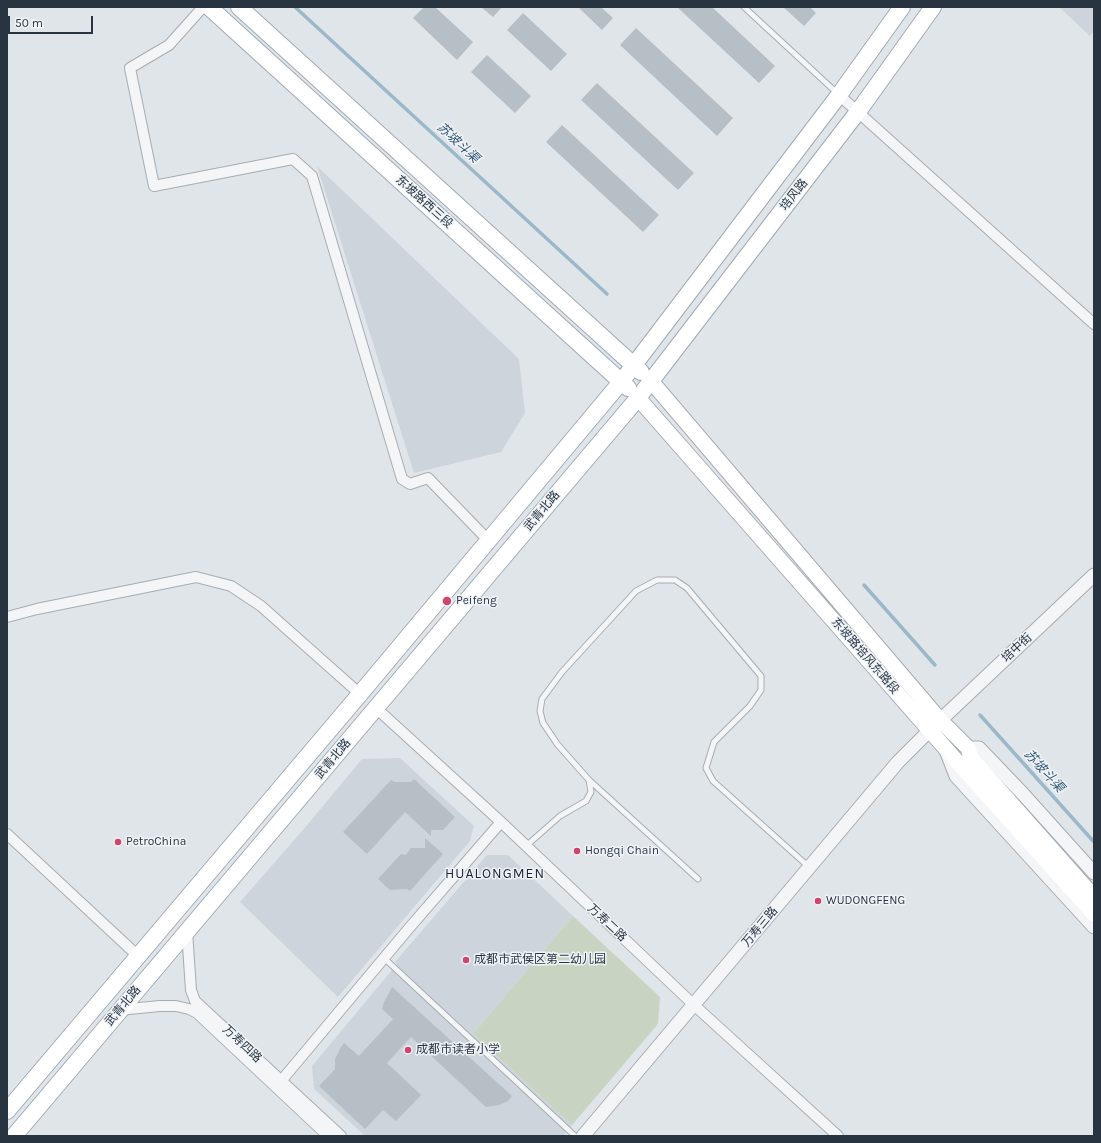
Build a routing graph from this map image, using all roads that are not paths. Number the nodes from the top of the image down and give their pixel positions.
1 (202, 7) edge
2 (209, 7) edge
3 (239, 7) edge
4 (744, 7) edge
5 (902, 7) edge
6 (933, 7) edge
7 (840, 95) junction
8 (858, 112) junction
9 (1094, 324) edge
10 (634, 366) junction
11 (651, 381) junction
12 (621, 382) junction
13 (638, 398) junction
14 (488, 540) junction
15 (1094, 575) edge
16 (7, 617) edge
17 (360, 694) junction
18 (376, 708) junction
19 (935, 725) junction
20 (945, 747) junction
21 (968, 748) junction
22 (589, 780) junction
23 (501, 822) junction
24 (7, 834) edge
25 (526, 847) junction
26 (810, 867) junction
27 (1094, 873) edge
28 (698, 879) dead end
29 (1094, 897) edge
30 (1094, 914) edge
31 (1094, 927) edge
32 (187, 931) junction
33 (138, 956) junction
34 (384, 958) junction
35 (694, 1005) junction
36 (119, 1010) junction
37 (279, 1084) junction
38 (7, 1111) edge
39 (14, 1136) edge
40 (328, 1136) edge
41 (341, 1136) edge
42 (575, 1136) edge
43 (583, 1136) edge
44 (838, 1136) edge

1 - 14 street
2 - 12 main road, 东坡路西三段
3 - 10 main road, 东坡路西三段
4 - 7 lane
5 - 7 main road, 培风路
6 - 8 main road, 培风路
7 - 8 street
7 - 10 main road, 培风路
8 - 9 street
8 - 11 main road, 培风路
10 - 11 main road, 东坡路西三段
10 - 12 main road, 武青北路
11 - 13 main road, 武青北路
11 - 19 main road, 东坡路培风东路段
12 - 13 main road, 东坡路西三段
12 - 14 main road, 武青北路
13 - 18 main road, 武青北路
13 - 19 main road, 东坡路培风东路段
14 - 17 main road, 武青北路
15 - 19 street, 培中街
16 - 17 street
17 - 33 main road, 武青北路
18 - 23 street, 万寿二路
18 - 32 main road, 武青北路
19 - 20 main road, 东坡路培风东路段
19 - 21 main road, 东坡路培风东路段
19 - 26 street, 万寿三路
20 - 30 main road, 东坡路培风东路段
20 - 31 street
21 - 27 street
21 - 29 main road, 东坡路培风东路段
22 - 25 lane
22 - 26 lane
22 - 28 lane
23 - 25 street, 万寿二路
23 - 34 street
24 - 33 street
25 - 35 street, 万寿二路
26 - 35 street, 万寿三路
32 - 36 main road, 武青北路
32 - 37 street, 万寿四路
33 - 38 main road, 武青北路
34 - 37 street
34 - 42 lane
35 - 43 street, 万寿三路
35 - 44 street, 万寿二路
36 - 37 street, 万寿四路
36 - 39 main road, 武青北路
37 - 40 street, 万寿四路
37 - 41 street, 万寿四路

